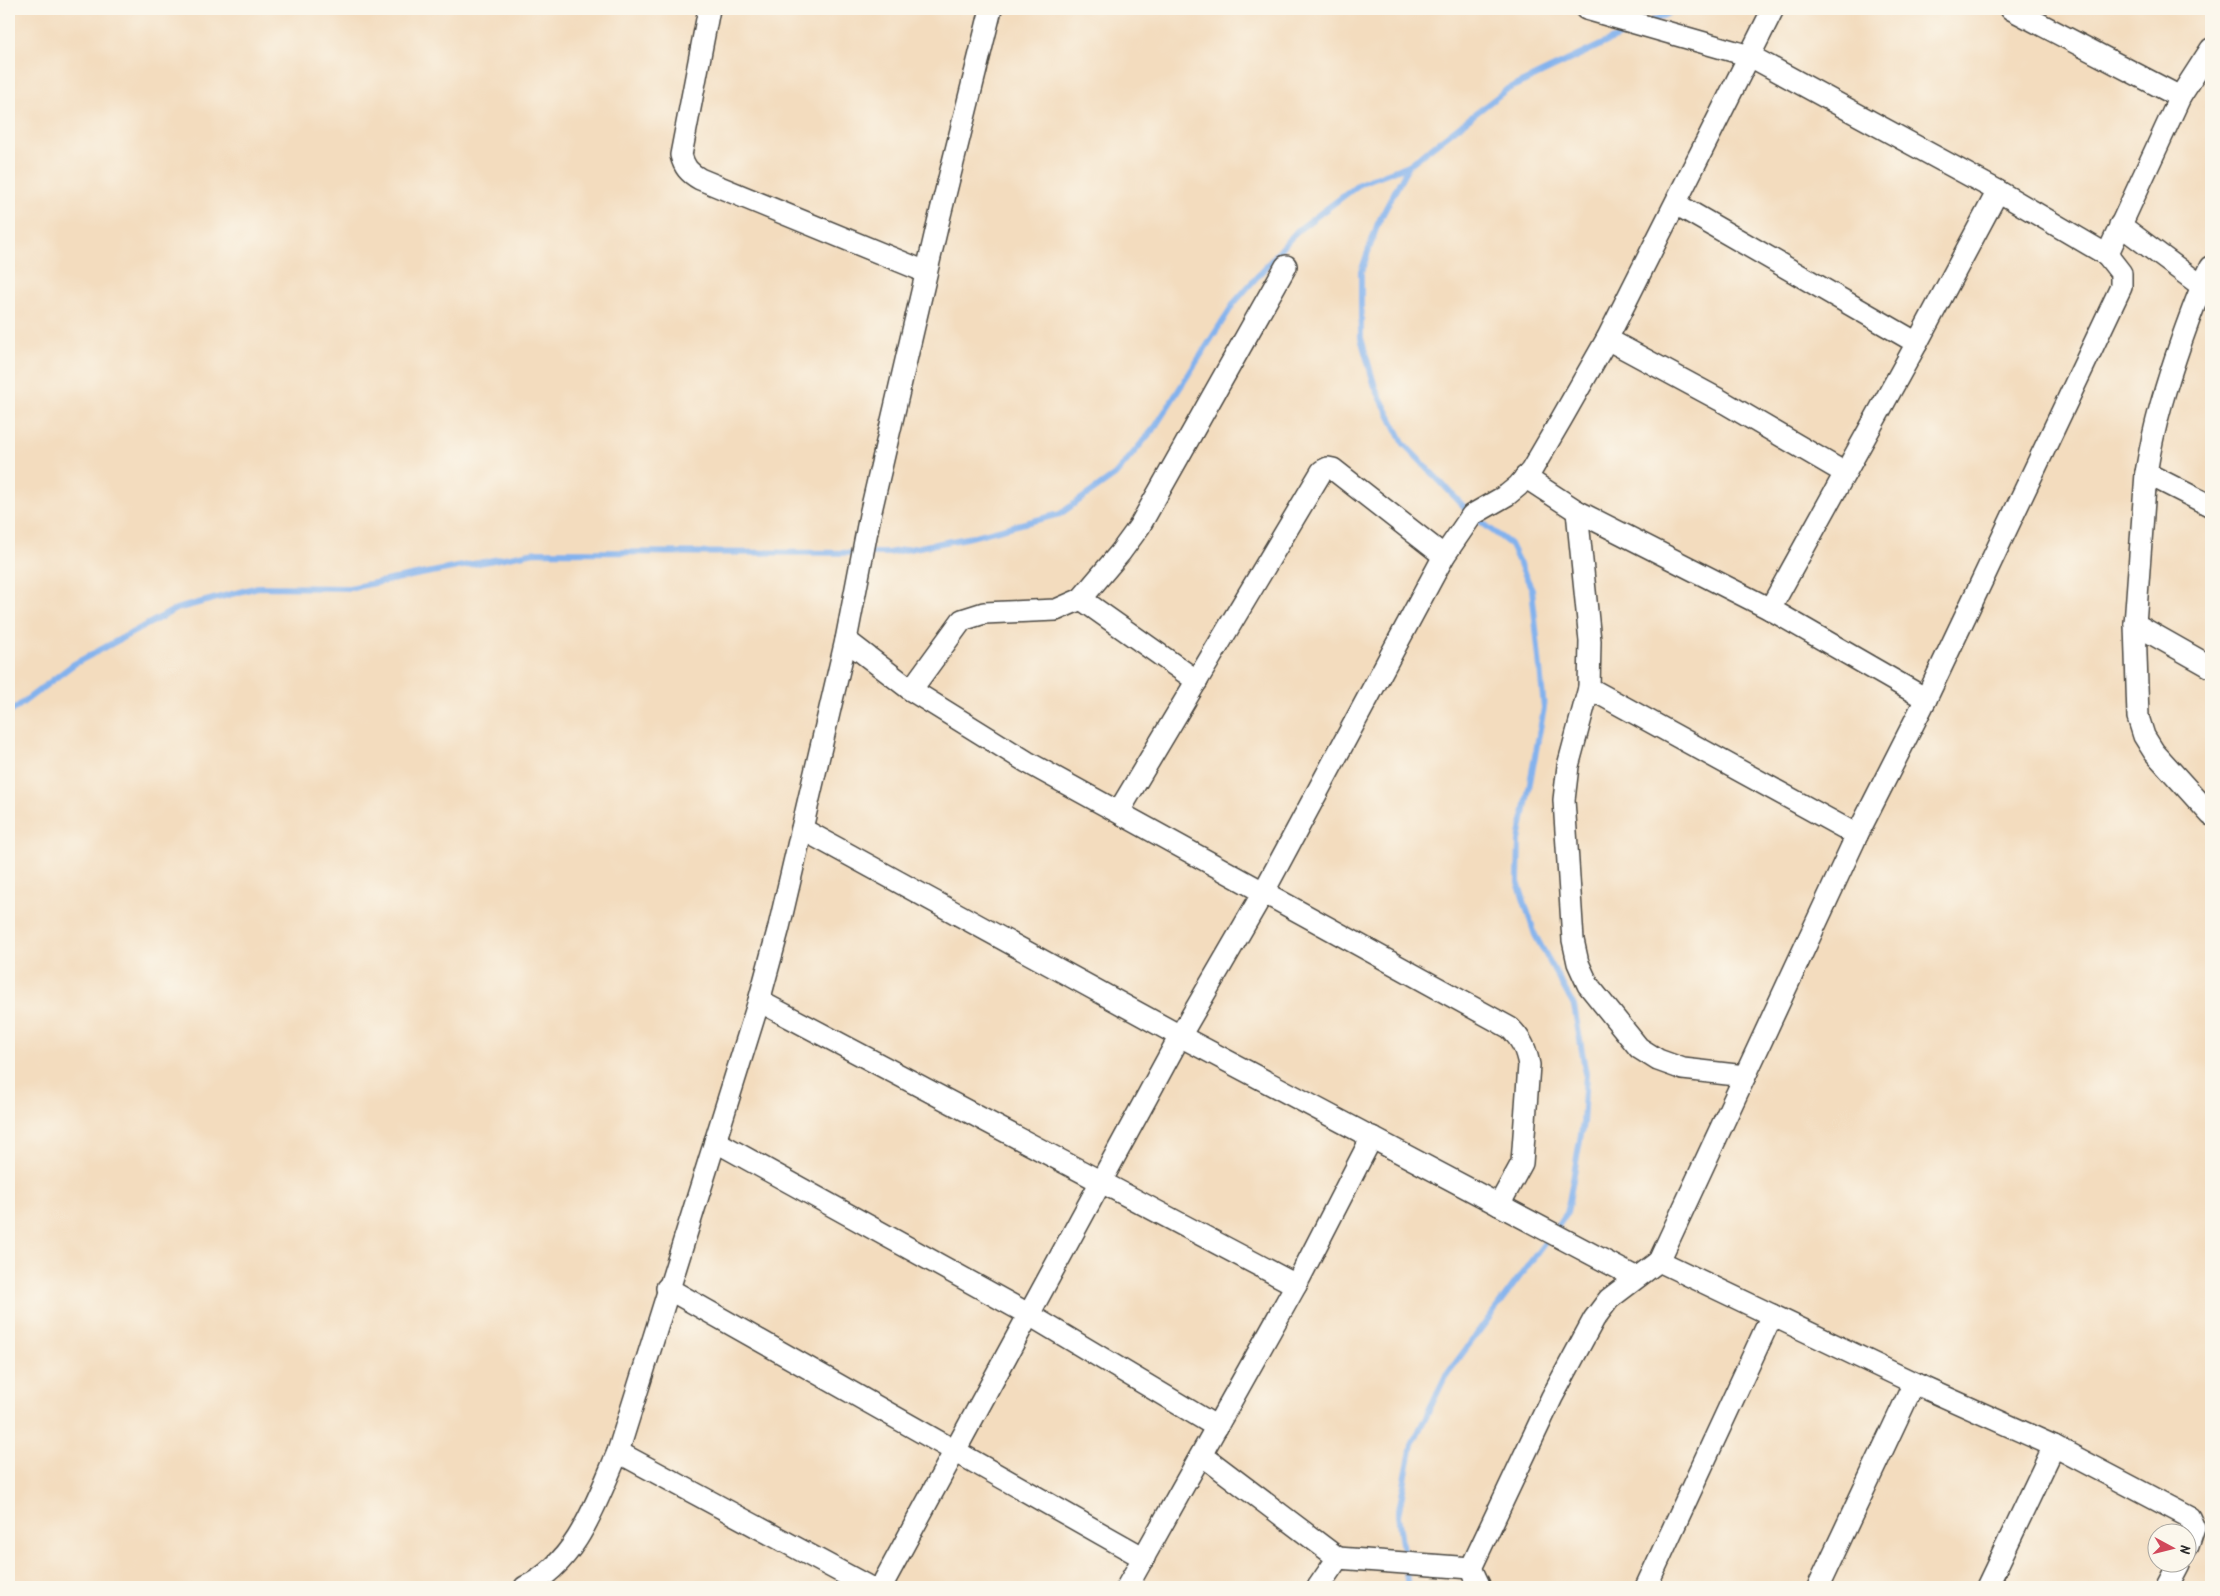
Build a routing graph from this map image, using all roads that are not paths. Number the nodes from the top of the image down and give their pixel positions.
1 (709, 9) edge
2 (991, 9) edge
3 (1586, 9) edge
4 (1774, 9) edge
5 (2011, 9) edge
6 (2211, 49) edge
7 (1750, 56) junction
8 (2180, 97) junction
9 (1998, 191) junction
10 (1676, 204) junction
11 (2120, 225) junction
12 (2107, 255) junction
13 (1286, 266) dead end
14 (2211, 267) edge
15 (926, 272) junction
16 (2206, 290) edge
17 (1607, 339) junction
18 (1917, 343) junction
19 (1845, 473) junction
20 (2146, 473) junction
21 (1525, 478) junction
22 (2211, 506) edge
23 (1577, 511) junction
24 (1444, 556) junction
25 (1081, 599) junction
26 (1770, 609) junction
27 (2135, 624) junction
28 (846, 640) junction
29 (2211, 667) edge
30 (1197, 681) junction
31 (1589, 688) junction
32 (911, 690) junction
33 (1926, 699) junction
34 (1119, 811) junction
35 (2211, 814) edge
36 (802, 829) junction
37 (1857, 835) junction
38 (1263, 893) junction
39 (759, 1001) junction
40 (1180, 1036) junction
41 (1745, 1076) junction
42 (1372, 1137) junction
43 (716, 1141) junction
44 (1100, 1182) junction
45 (1499, 1205) junction
46 (1659, 1261) junction
47 (1635, 1277) junction
48 (1296, 1285) junction
49 (668, 1288) junction
50 (1028, 1314) junction
51 (1772, 1314) junction
52 (1914, 1383) junction
53 (1217, 1426) junction
54 (2054, 1446) junction
55 (954, 1451) junction
56 (618, 1452) junction
57 (1202, 1455) junction
58 (2192, 1524) edge
59 (1144, 1558) junction
60 (1338, 1558) junction
61 (1471, 1568) junction
62 (2174, 1574) edge
63 (533, 1586) edge
64 (869, 1587) edge
65 (881, 1587) edge
66 (1127, 1587) edge
67 (1318, 1587) edge
68 (1480, 1587) edge
69 (1646, 1587) edge
70 (1818, 1587) edge
71 (1987, 1587) edge
72 (2167, 1587) edge

1 - 15 street
2 - 15 street
3 - 7 street
4 - 7 street
5 - 8 street
6 - 8 street
7 - 9 street
7 - 10 street
8 - 11 street
9 - 12 street
9 - 18 street
10 - 17 street
10 - 18 street
11 - 12 street
11 - 16 street
12 - 33 street
13 - 25 street
14 - 16 street
15 - 28 street
16 - 20 street
17 - 19 street
17 - 21 street
18 - 19 street
19 - 26 street
20 - 22 street
20 - 27 street
21 - 23 street
21 - 24 street
23 - 26 street
23 - 31 street
24 - 30 street
24 - 38 street
25 - 30 street
25 - 32 street
26 - 33 street
27 - 29 street
27 - 35 street
28 - 32 street
28 - 36 street
30 - 34 street
31 - 37 street
31 - 41 street
32 - 34 street
33 - 37 street
34 - 38 street
36 - 39 street
36 - 40 street
37 - 41 street
38 - 40 street
38 - 45 street
39 - 43 street
39 - 44 street
40 - 42 street
40 - 44 street
41 - 46 street
42 - 45 street
42 - 48 street
43 - 49 street
43 - 50 street
44 - 48 street
44 - 50 street
45 - 47 street
46 - 47 street
46 - 51 street
47 - 61 street
48 - 53 street
49 - 55 street
49 - 56 street
50 - 53 street
50 - 55 street
51 - 52 street
51 - 69 street
52 - 54 street
52 - 70 street
53 - 57 street
54 - 58 street
54 - 71 street
55 - 59 street
55 - 65 street
56 - 63 street
56 - 64 street
57 - 59 street
57 - 60 street
59 - 66 street
60 - 61 street
60 - 67 street
61 - 68 street
62 - 72 street

